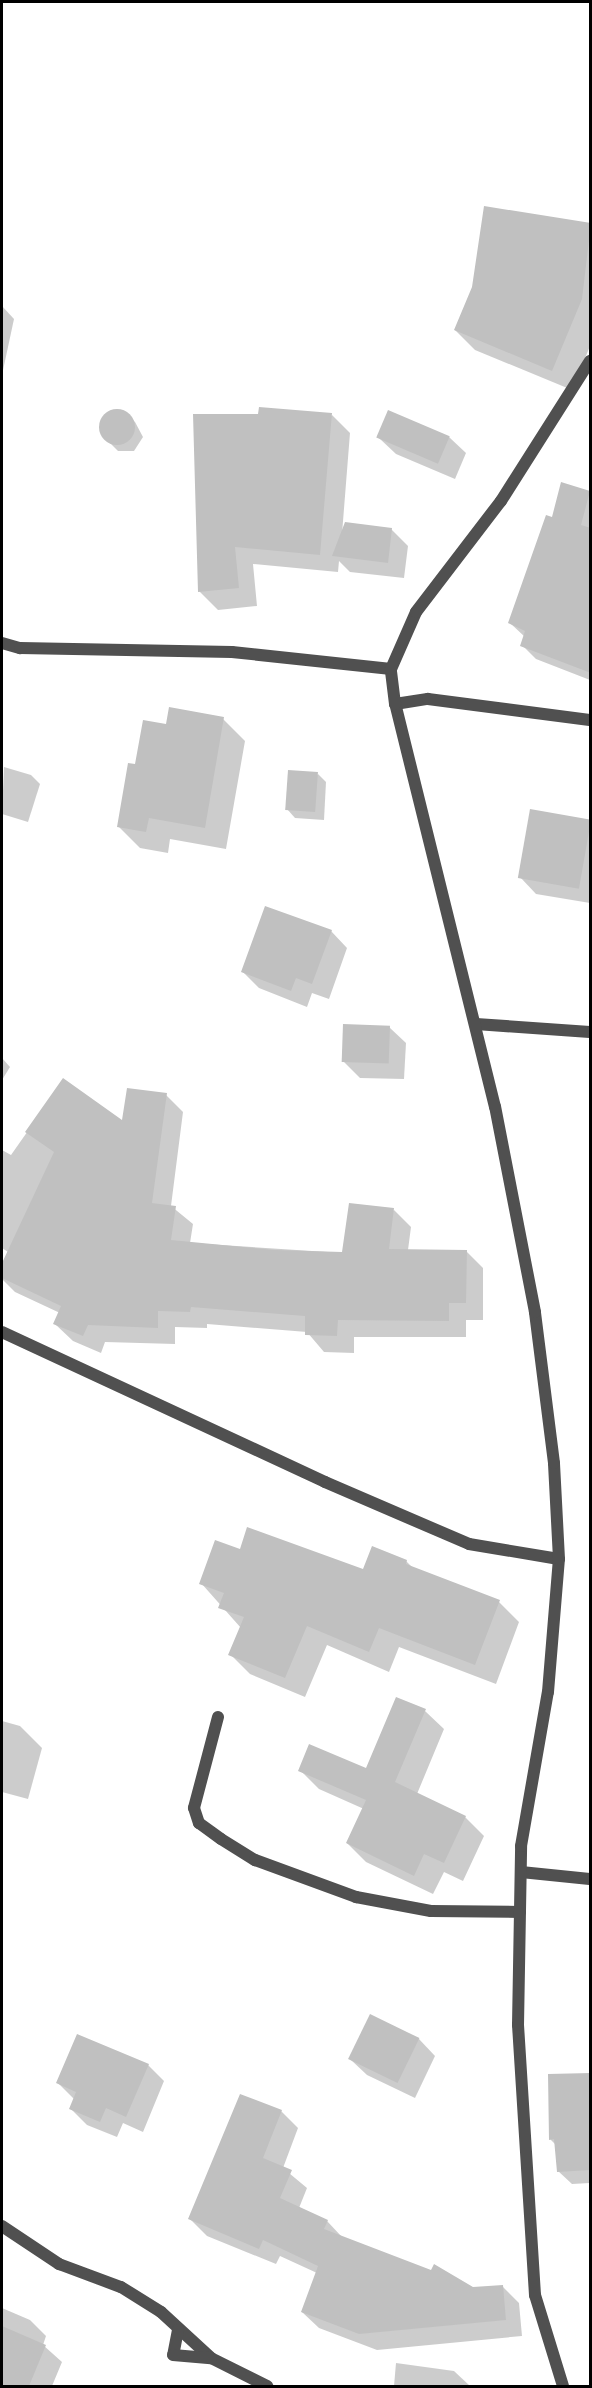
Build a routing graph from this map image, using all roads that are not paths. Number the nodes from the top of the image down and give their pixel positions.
1 (591, 362) edge
2 (2, 643) edge
3 (391, 669) junction
4 (395, 704) junction
5 (591, 720) edge
6 (476, 1024) junction
7 (591, 1032) edge
8 (2, 1332) edge
9 (559, 1559) junction
10 (218, 1717) dead end
11 (521, 1872) junction
12 (591, 1878) edge
13 (520, 1912) junction
14 (2, 2226) edge
15 (178, 2330) junction
16 (211, 2358) junction
17 (267, 2386) edge
18 (563, 2386) edge

1 - 3 street
2 - 3 street
3 - 4 street
4 - 5 street
4 - 6 street
6 - 7 street
6 - 9 street
8 - 9 street
9 - 11 street
10 - 13 street
11 - 12 street
11 - 13 street
13 - 18 street
14 - 15 street
15 - 16 street
15 - 16 street
16 - 17 street

